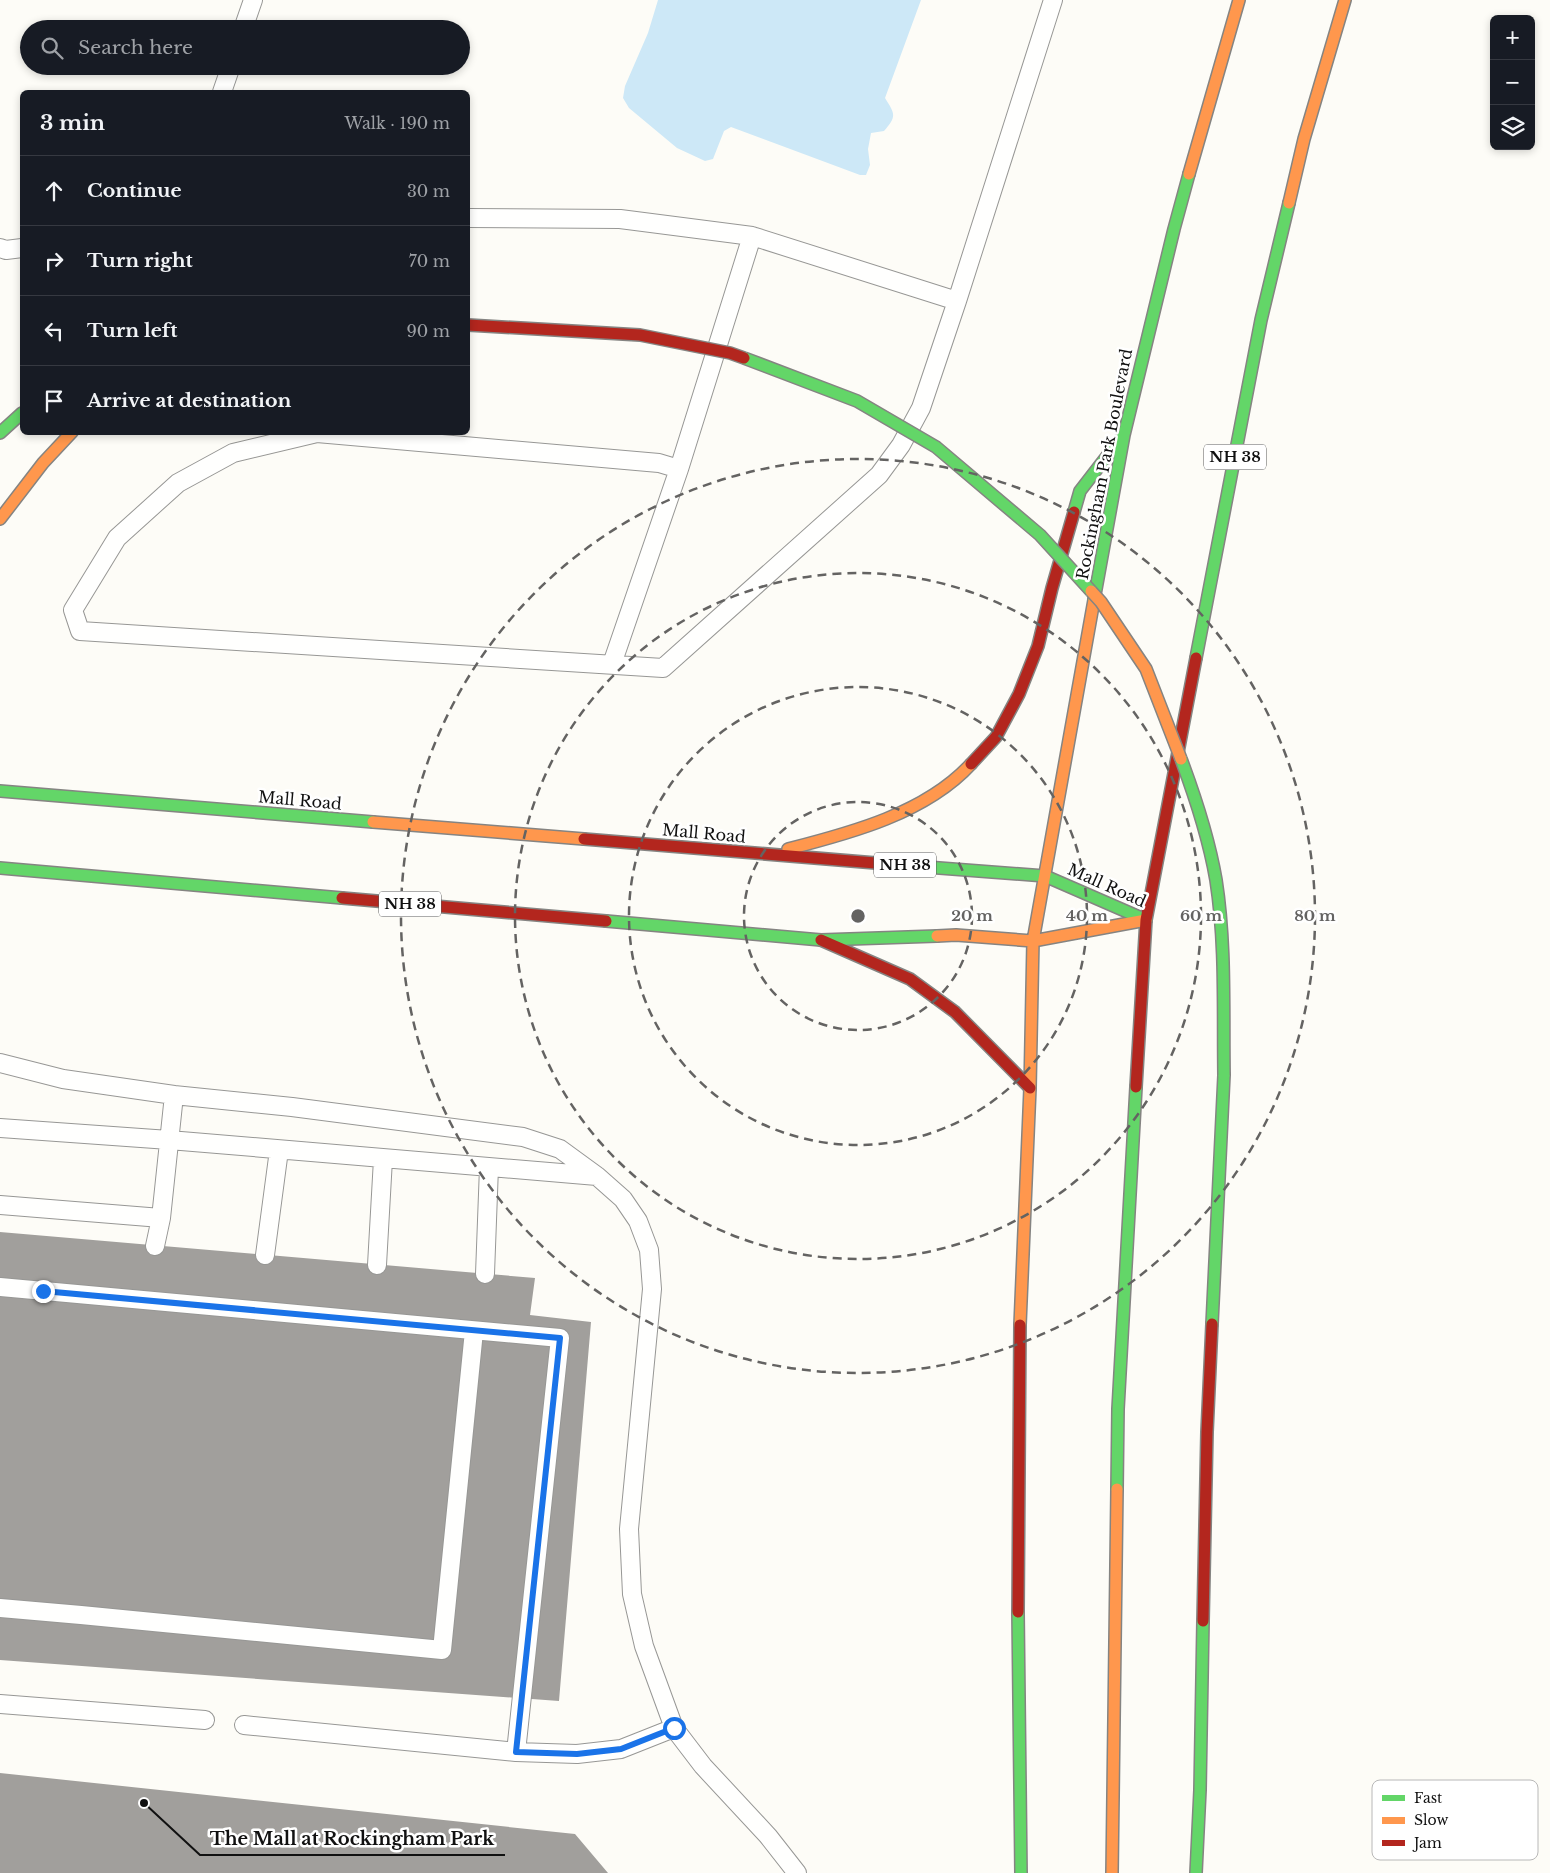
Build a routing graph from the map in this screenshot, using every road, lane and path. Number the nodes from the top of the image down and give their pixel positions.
1 (253, 0) edge
2 (1053, 0) edge
3 (1239, 0) edge
4 (1345, 0) edge
5 (246, 20) edge
6 (228, 75) edge
7 (223, 90) edge
8 (470, 218) edge
9 (752, 236) junction
10 (0, 248) edge
11 (20, 248) edge
12 (957, 301) junction
13 (470, 325) edge
14 (20, 415) edge
15 (0, 433) edge
16 (69, 435) edge
17 (309, 435) edge
18 (340, 435) edge
19 (1124, 435) junction
20 (680, 469) junction
21 (0, 519) edge
22 (612, 664) junction
23 (0, 791) edge
24 (764, 854) junction
25 (0, 868) edge
26 (1045, 876) junction
27 (1146, 920) junction
28 (821, 940) junction
29 (1033, 941) junction
30 (0, 1063) edge
31 (1030, 1088) junction
32 (174, 1095) junction
33 (0, 1128) edge
34 (170, 1140) junction
35 (279, 1150) junction
36 (383, 1159) junction
37 (489, 1167) junction
38 (596, 1176) junction
39 (0, 1205) edge
40 (161, 1218) junction
41 (156, 1246) dead end
42 (265, 1255) dead end
43 (376, 1264) dead end
44 (485, 1274) dead end
45 (0, 1288) edge
46 (474, 1331) junction
47 (0, 1608) edge
48 (0, 1704) edge
49 (205, 1720) dead end
50 (244, 1725) dead end
51 (674, 1728) junction
52 (516, 1752) junction
53 (796, 1873) edge
54 (1021, 1873) edge
55 (1112, 1873) edge
56 (1196, 1873) edge

1 - 5 lane
2 - 12 lane
3 - 19 main road, Rockingham Park Boulevard
4 - 27 main road, NH 38
6 - 7 lane
8 - 9 lane
9 - 12 lane
9 - 20 lane
10 - 11 lane
12 - 22 lane
13 - 56 main road, bridge
14 - 15 main road
16 - 21 main road
17 - 22 lane
18 - 20 lane
19 - 24 main road
19 - 26 main road, Rockingham Park Boulevard
20 - 22 lane
23 - 24 main road, Mall Road / NH 38
24 - 26 main road, Mall Road / NH 38
25 - 28 main road, Mall Road / NH 38
26 - 27 main road, Mall Road
26 - 29 main road, Rockingham Park Boulevard
27 - 29 main road, Mall Road / NH 38
27 - 55 main road
28 - 29 main road, Mall Road / NH 38
28 - 31 main road
29 - 31 main road, Rockingham Park Boulevard
30 - 32 lane
31 - 54 main road, Rockingham Park Boulevard
32 - 34 lane
32 - 38 lane
33 - 34 lane
34 - 35 lane
34 - 40 lane
35 - 36 lane
35 - 42 lane
36 - 37 lane
36 - 43 lane
37 - 38 lane
37 - 44 lane
38 - 51 lane
39 - 40 lane
40 - 41 lane
45 - 46 lane
46 - 47 lane
46 - 52 lane
48 - 49 lane
50 - 52 lane
51 - 52 lane
51 - 53 lane

